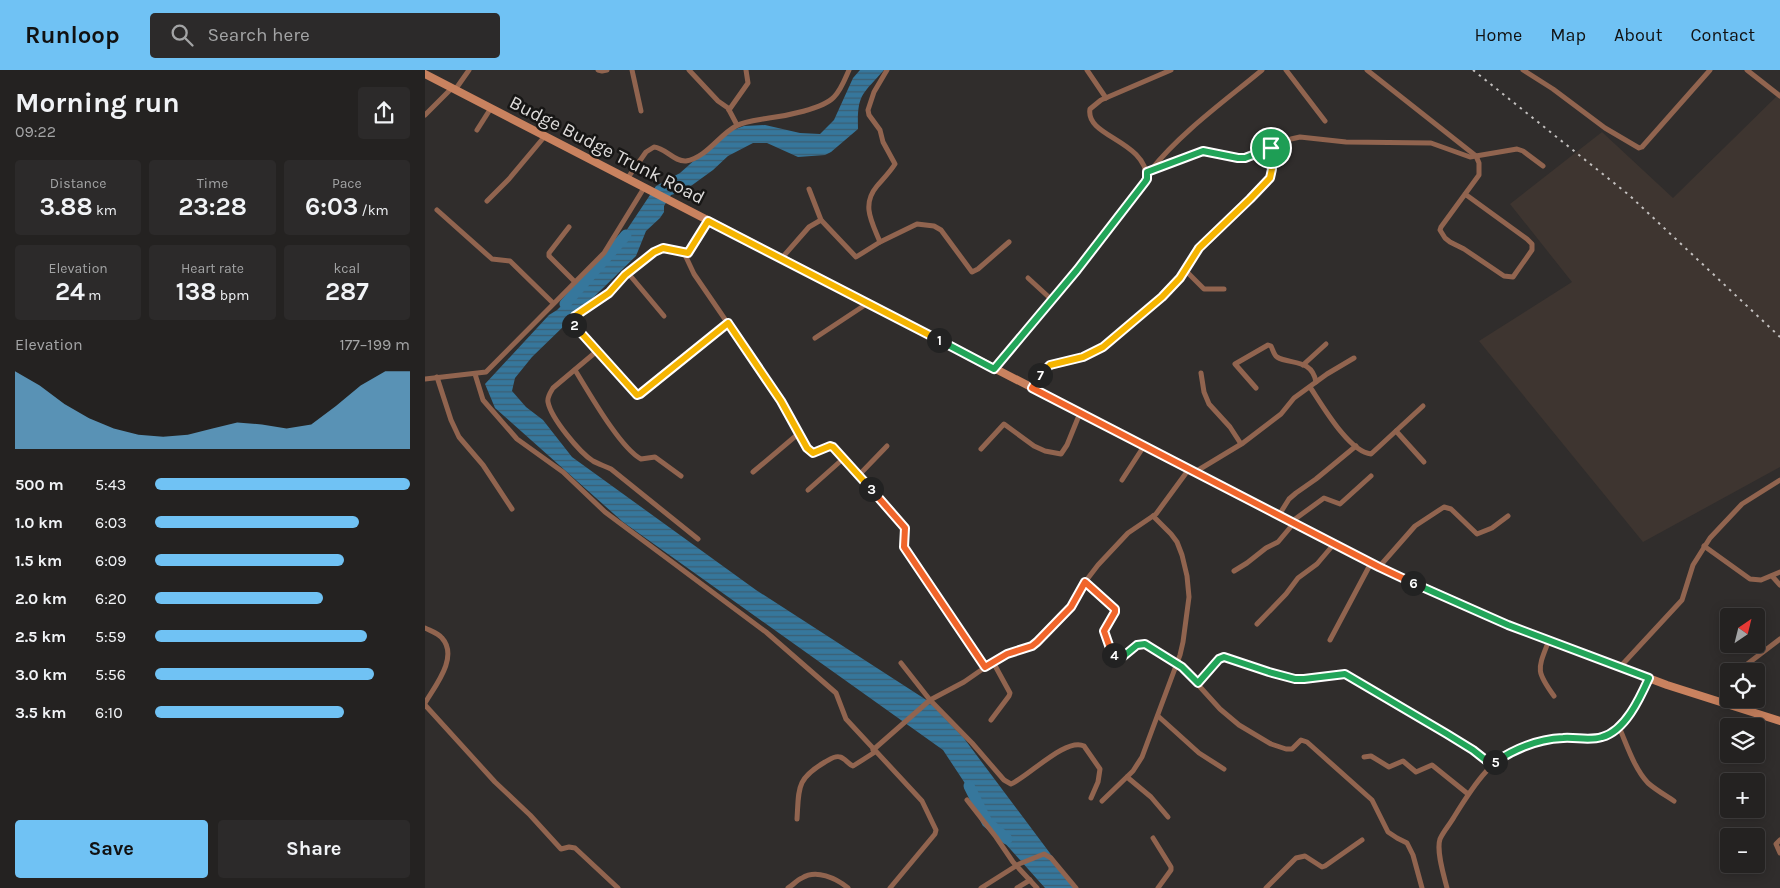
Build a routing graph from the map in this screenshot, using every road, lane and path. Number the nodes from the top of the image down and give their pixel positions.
1 (469, 70) edge
2 (598, 70) edge
3 (607, 70) edge
4 (632, 70) edge
5 (689, 70) edge
6 (745, 70) edge
7 (849, 70) edge
8 (887, 70) edge
9 (1087, 70) edge
10 (1171, 70) edge
11 (1262, 70) edge
12 (1286, 70) edge
13 (1367, 70) edge
14 (1523, 70) edge
15 (1710, 70) edge
16 (1747, 70) edge
17 (425, 74) edge
18 (453, 89) junction
19 (1780, 96) edge
20 (1106, 98) junction
21 (729, 110) junction
22 (489, 111) junction
23 (641, 111) dead end
24 (425, 115) edge
25 (1325, 120) dead end
26 (737, 125) junction
27 (477, 130) dead end
28 (545, 136) junction
29 (1271, 148) junction
30 (1476, 156) junction
31 (1543, 166) dead end
32 (1149, 171) junction
33 (627, 179) junction
34 (809, 189) dead end
35 (648, 190) junction
36 (1465, 194) junction
37 (487, 201) dead end
38 (437, 210) dead end
39 (821, 220) junction
40 (708, 221) junction
41 (569, 227) dead end
42 (880, 242) junction
43 (1009, 242) dead end
44 (688, 253) junction
45 (781, 259) junction
46 (1185, 270) junction
47 (628, 273) junction
48 (1027, 278) dead end
49 (575, 282) junction
50 (1224, 289) dead end
51 (1052, 300) junction
52 (553, 303) junction
53 (868, 304) junction
54 (664, 316) dead end
55 (728, 323) junction
56 (815, 338) dead end
57 (1326, 344) dead end
58 (597, 351) junction
59 (1354, 358) dead end
60 (1303, 364) junction
61 (994, 369) junction
62 (575, 370) junction
63 (1201, 373) dead end
64 (475, 374) junction
65 (427, 376) edge
66 (437, 377) junction
67 (1316, 382) junction
68 (1310, 387) junction
69 (1032, 388) junction
70 (1256, 388) dead end
71 (1423, 406) dead end
72 (1080, 413) junction
73 (1396, 431) junction
74 (799, 434) junction
75 (1241, 444) junction
76 (887, 446) dead end
77 (1144, 446) junction
78 (1356, 446) junction
79 (981, 449) dead end
80 (844, 458) junction
81 (1424, 462) dead end
82 (1192, 471) junction
83 (753, 472) dead end
84 (859, 475) junction
85 (681, 476) dead end
86 (1371, 476) dead end
87 (1122, 480) dead end
88 (1780, 480) edge
89 (808, 490) dead end
90 (512, 509) dead end
91 (1279, 515) junction
92 (1153, 516) junction
93 (1508, 516) dead end
94 (1292, 522) junction
95 (698, 539) dead end
96 (1334, 544) junction
97 (1704, 546) junction
98 (1371, 563) junction
99 (1379, 567) junction
100 (1234, 571) dead end
101 (1780, 572) edge
102 (1772, 576) junction
103 (1085, 582) junction
104 (1780, 585) edge
105 (1257, 624) dead end
106 (425, 628) edge
107 (1780, 639) edge
108 (1330, 640) dead end
109 (1549, 640) junction
110 (993, 662) junction
111 (901, 663) dead end
112 (1177, 663) junction
113 (1749, 663) edge
114 (985, 667) junction
115 (1620, 667) junction
116 (1649, 678) junction
117 (1198, 683) junction
118 (1554, 696) dead end
119 (1720, 699) edge
120 (928, 701) junction
121 (425, 704) edge
122 (1746, 708) edge
123 (1158, 716) junction
124 (991, 720) dead end
125 (1780, 721) edge
126 (1619, 727) junction
127 (874, 751) junction
128 (1364, 757) dead end
129 (1492, 765) junction
130 (1223, 769) dead end
131 (1127, 777) junction
132 (1468, 794) junction
133 (1091, 798) dead end
134 (967, 800) dead end
135 (1102, 800) dead end
136 (1674, 801) dead end
137 (1168, 817) dead end
138 (797, 819) dead end
139 (1153, 838) dead end
140 (1363, 840) dead end
141 (1780, 840) edge
142 (1780, 853) edge
143 (1018, 865) junction
144 (1030, 880) junction
145 (618, 888) edge
146 (789, 888) edge
147 (848, 888) edge
148 (890, 888) edge
149 (981, 888) edge
150 (1017, 888) edge
151 (1037, 888) edge
152 (1076, 888) edge
153 (1158, 888) edge
154 (1266, 888) edge
155 (1421, 888) edge
156 (1447, 888) edge

1 - 18 street
2 - 3 street
4 - 23 street
5 - 21 street
6 - 21 street
7 - 26 street
8 - 42 street
9 - 20 street
10 - 20 street
11 - 32 street
12 - 25 street
13 - 30 street
14 - 15 street
16 - 19 street
17 - 18 main road, Budge Budge Trunk Road
18 - 22 main road, Budge Budge Trunk Road
18 - 24 street
20 - 32 street
21 - 26 street
22 - 27 street
22 - 28 main road, Budge Budge Trunk Road
26 - 33 street
28 - 33 main road, Budge Budge Trunk Road
28 - 37 street
29 - 30 street
29 - 32 street
29 - 46 street
30 - 31 street
30 - 36 street
32 - 51 street
33 - 35 main road, Budge Budge Trunk Road
34 - 39 street
35 - 40 main road, Budge Budge Trunk Road
35 - 49 street
36 - 36 street
38 - 52 street
39 - 42 street
39 - 45 street
40 - 44 street
40 - 45 main road, Budge Budge Trunk Road
41 - 49 street
42 - 43 street
44 - 47 street
44 - 55 street
45 - 53 main road, Budge Budge Trunk Road
46 - 50 street
46 - 69 street
47 - 54 street
47 - 58 street
48 - 51 street
49 - 52 street
51 - 61 street
52 - 64 street
53 - 56 street
53 - 61 main road, Budge Budge Trunk Road
55 - 58 street
55 - 74 street
57 - 60 street
58 - 62 street
59 - 67 street
60 - 67 street
60 - 70 street
61 - 69 main road, Budge Budge Trunk Road
62 - 85 street
62 - 95 street
63 - 75 street
64 - 66 street
64 - 127 street
65 - 66 street
66 - 90 street
67 - 68 street
68 - 75 street
68 - 78 street
69 - 72 main road, Budge Budge Trunk Road
71 - 73 street
72 - 77 main road, Budge Budge Trunk Road
72 - 79 street
73 - 78 street
73 - 81 street
74 - 80 street
74 - 83 street
75 - 82 street
76 - 84 street
77 - 82 main road, Budge Budge Trunk Road
77 - 87 street
78 - 91 street
80 - 84 street
80 - 89 street
82 - 91 main road, Budge Budge Trunk Road
82 - 92 street
84 - 114 street
86 - 94 street
88 - 97 street
91 - 94 main road, Budge Budge Trunk Road
92 - 103 street
92 - 112 street
93 - 99 street
94 - 96 main road, Budge Budge Trunk Road
94 - 100 street
96 - 98 main road, Budge Budge Trunk Road
96 - 105 street
97 - 102 street
97 - 115 street
98 - 99 main road, Budge Budge Trunk Road
98 - 108 street
99 - 109 main road, Budge Budge Trunk Road
101 - 102 street
102 - 104 street
103 - 110 street
103 - 112 street
106 - 121 street
107 - 113 street
109 - 115 main road, Budge Budge Trunk Road
109 - 118 street
110 - 114 street
110 - 124 street
111 - 120 street
112 - 117 street
112 - 123 street
114 - 120 street
115 - 116 main road, Budge Budge Trunk Road
116 - 119 main road, Budge Budge Trunk Road
116 - 126 street
117 - 129 street
117 - 155 street
120 - 127 street
120 - 133 street
121 - 145 street
122 - 125 main road, Budge Budge Trunk Road
123 - 130 street
123 - 131 street
126 - 129 street
126 - 136 street
127 - 138 street
127 - 148 street
128 - 132 street
129 - 132 street
131 - 135 street
131 - 137 street
132 - 156 street
134 - 143 street
139 - 153 street
140 - 154 street
141 - 142 street
143 - 144 street
143 - 149 street
143 - 152 street
144 - 150 street
144 - 151 street
146 - 147 street

